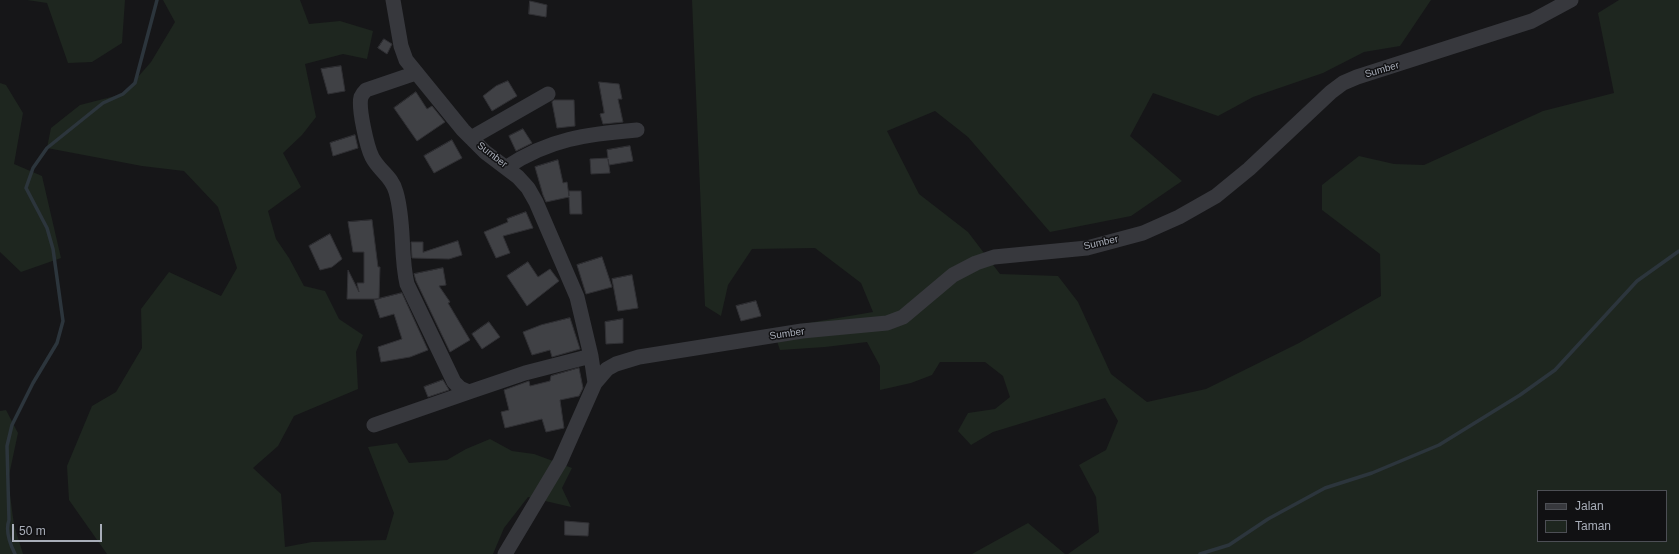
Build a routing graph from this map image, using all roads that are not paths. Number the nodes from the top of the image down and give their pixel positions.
1 (393, 0) edge
2 (1571, 0) edge
3 (416, 73) junction
4 (548, 94) dead end
5 (636, 130) dead end
6 (471, 138) junction
7 (507, 167) junction
8 (591, 356) junction
9 (595, 383) junction
10 (468, 392) junction
11 (374, 426) dead end
12 (505, 554) edge

1 - 3 street, Sumber
2 - 9 street, Sumber
3 - 6 street, Sumber
3 - 10 street
4 - 6 street
5 - 7 street
6 - 7 street, Sumber
7 - 8 street, Sumber
8 - 9 street, Sumber
8 - 10 street
9 - 12 street
10 - 11 street

